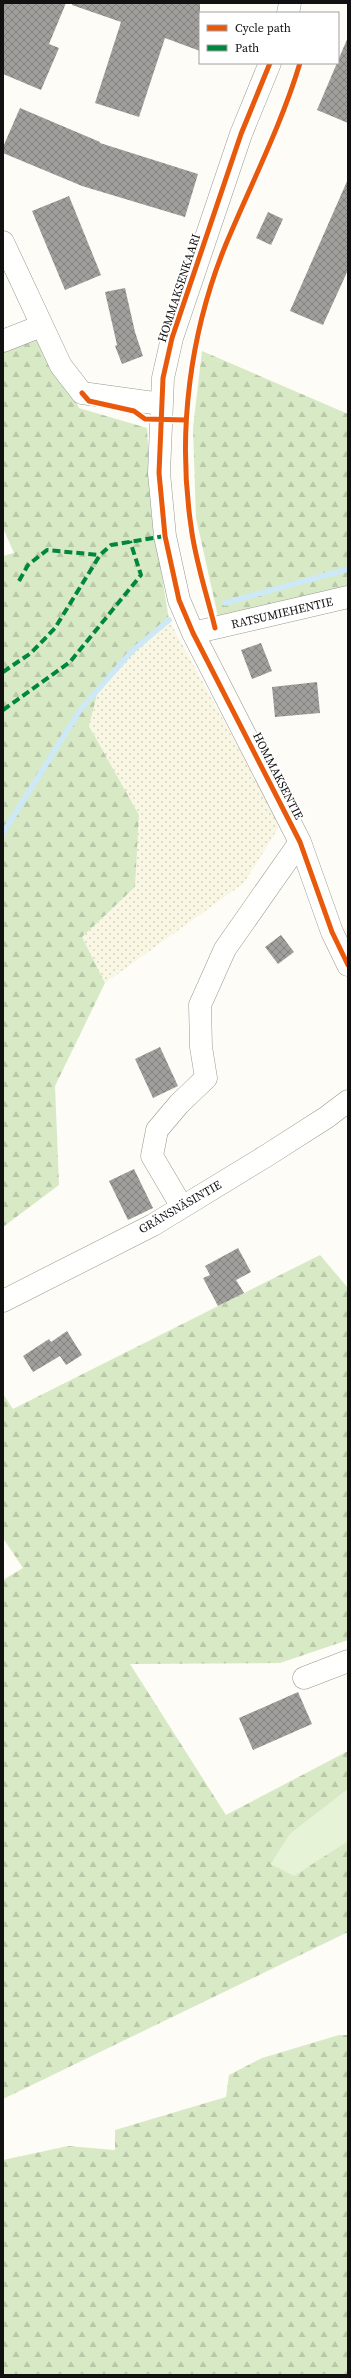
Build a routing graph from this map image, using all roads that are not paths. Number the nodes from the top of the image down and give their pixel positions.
1 (270, 64) edge
2 (3, 242) edge
3 (41, 326) junction
4 (3, 341) edge
5 (161, 404) junction
6 (348, 597) edge
7 (180, 600) joint
8 (193, 633) junction
9 (300, 842) junction
10 (348, 965) edge
11 (348, 1100) edge
12 (182, 1207) junction
13 (3, 1301) edge
14 (348, 1661) edge
15 (304, 1678) dead end

1 - 5 street, HOMMAKSENKAARI
2 - 3 street
3 - 4 street
3 - 5 street
5 - 7 street, HOMMAKSENKAARI
6 - 8 street, RATSUMIEHENTIE
7 - 8 street, HOMMAKSENTIE
8 - 9 street, HOMMAKSENTIE
9 - 10 street, HOMMAKSENTIE
9 - 12 street
11 - 12 street, GRÄNSNÄSINTIE
12 - 13 street, GRÄNSNÄSINTIE
14 - 15 street

